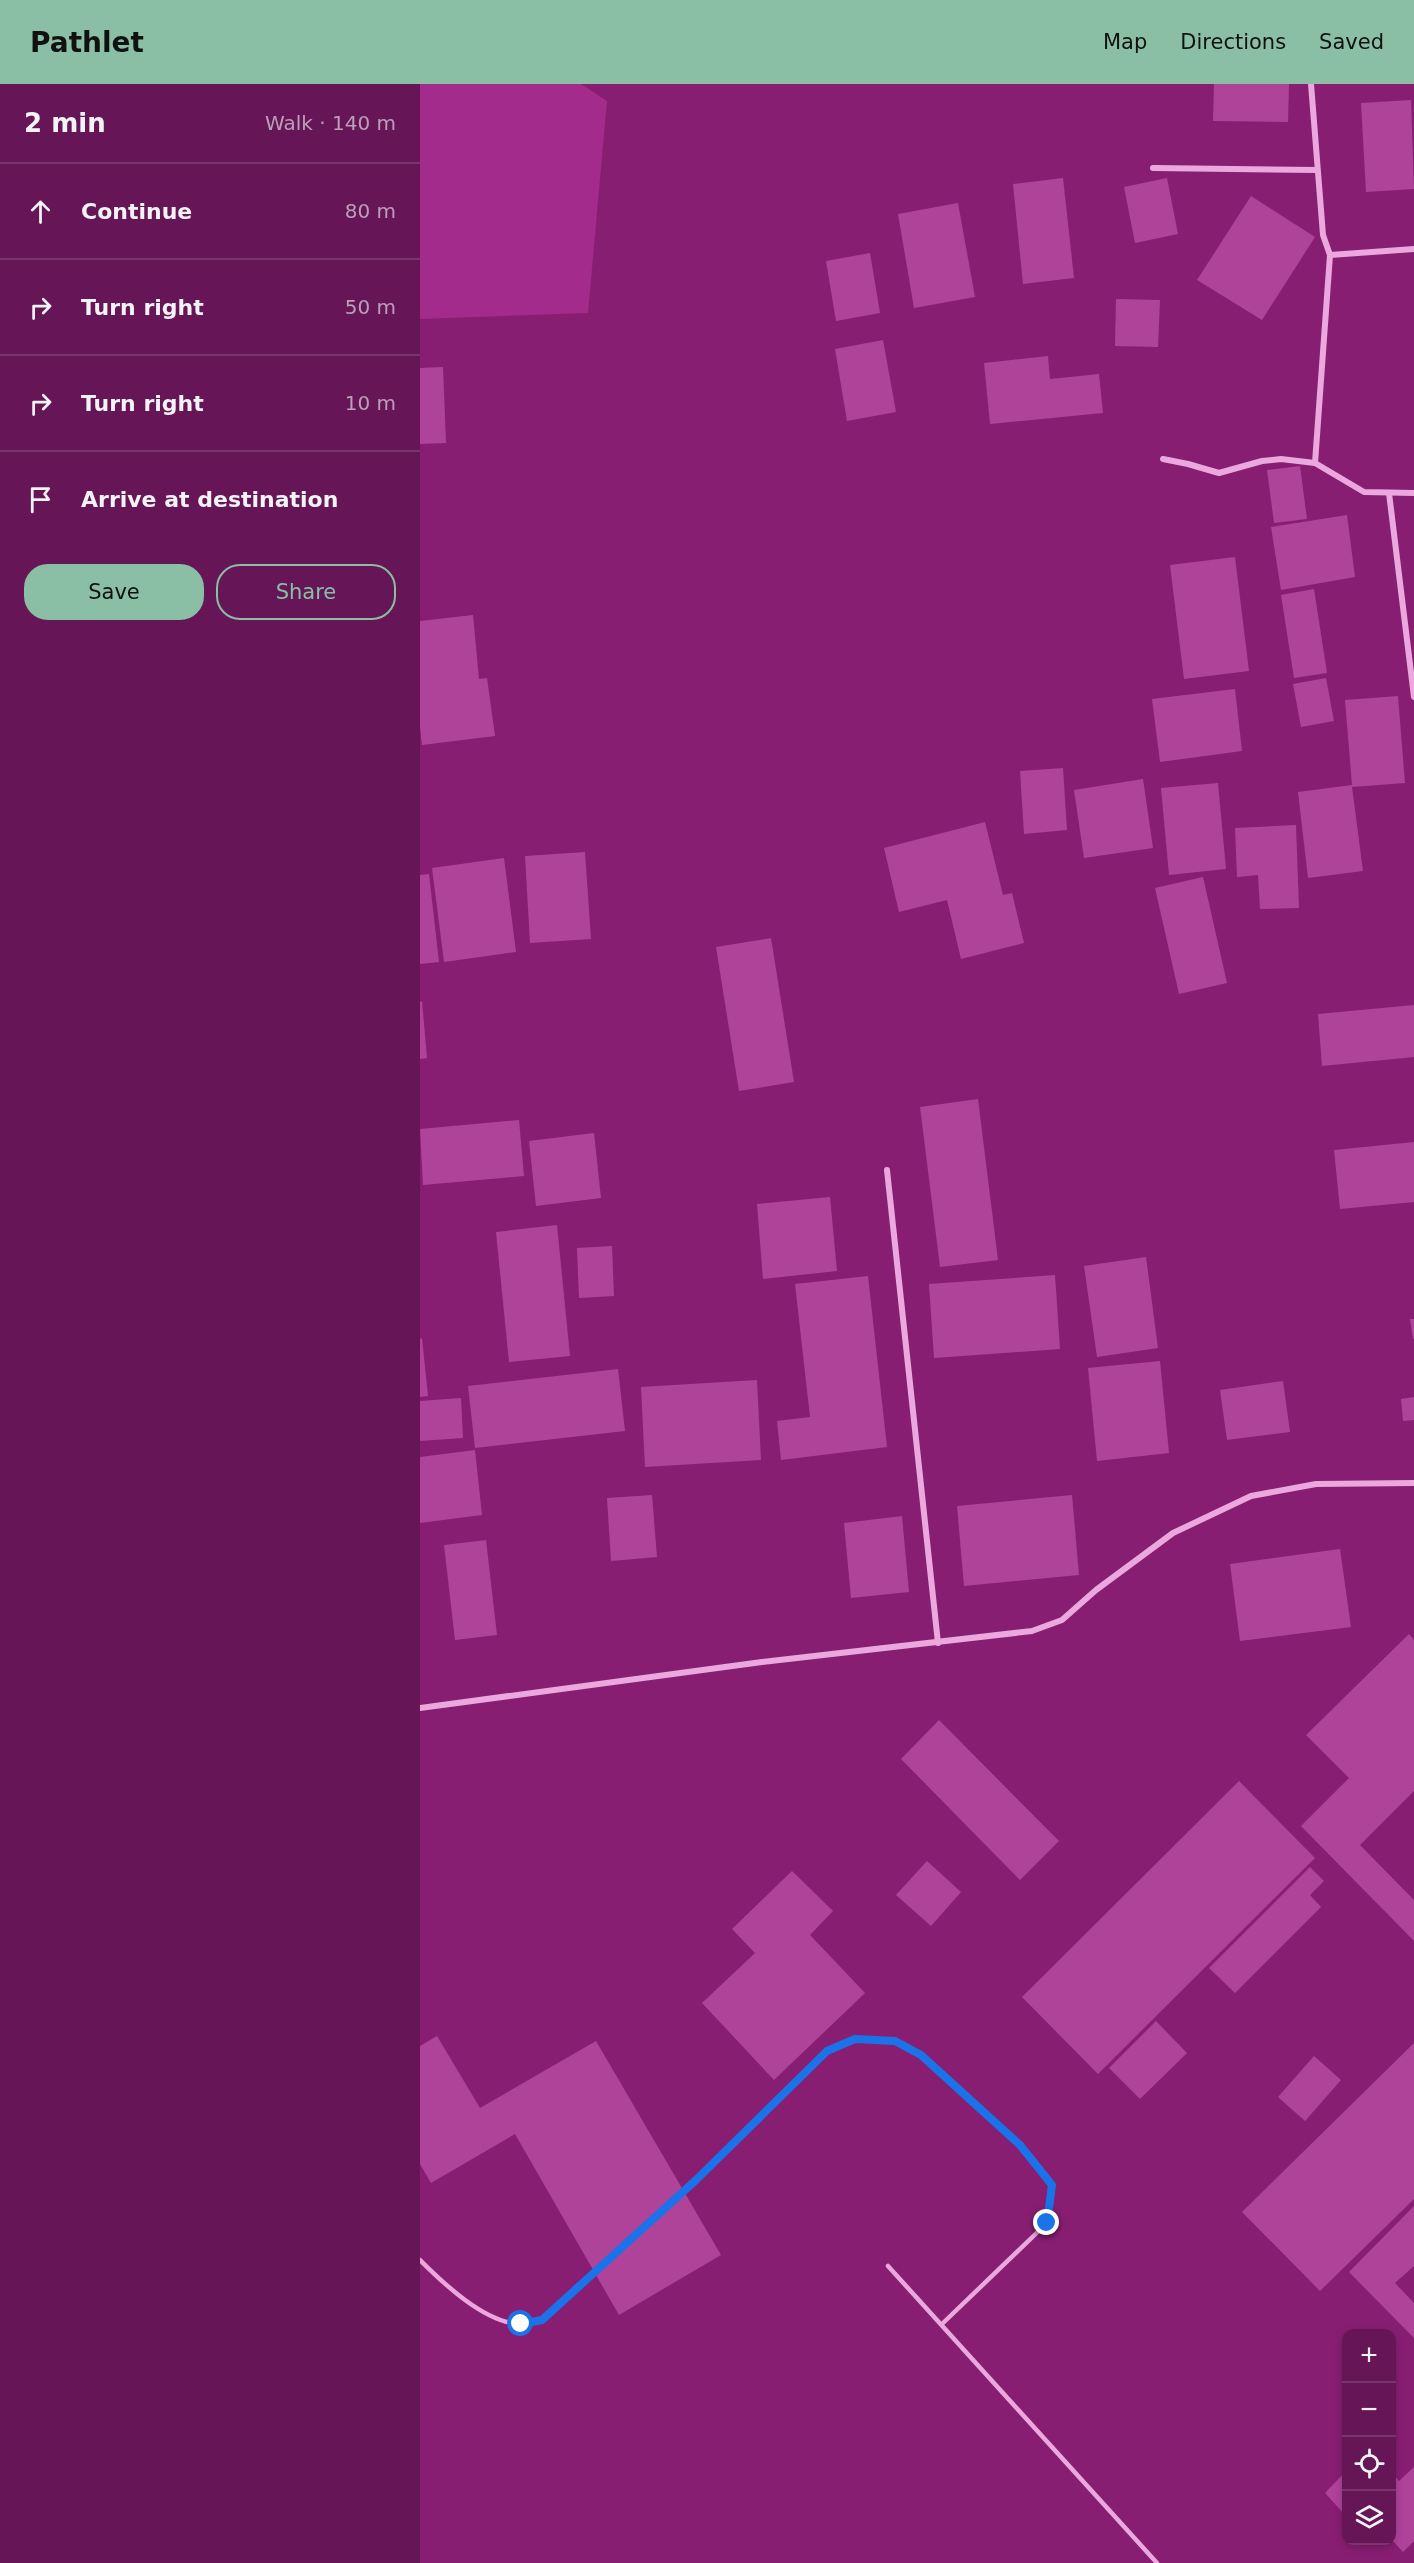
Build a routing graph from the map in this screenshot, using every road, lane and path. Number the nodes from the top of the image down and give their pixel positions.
1 (1311, 84) edge
2 (1153, 168) dead end
3 (1317, 170) junction
4 (1414, 249) edge
5 (1330, 255) junction
6 (1163, 459) dead end
7 (1315, 463) junction
8 (1389, 493) junction
9 (1414, 493) edge
10 (1414, 697) edge
11 (887, 1170) dead end
12 (1414, 1483) edge
13 (938, 1643) junction
14 (420, 1708) edge
15 (420, 2260) edge
16 (888, 2266) dead end
17 (942, 2324) junction
18 (1157, 2563) edge

1 - 3 street
2 - 3 street
3 - 5 street
4 - 5 street
5 - 7 street
6 - 7 street
7 - 8 street
8 - 9 street
8 - 10 street
11 - 13 street
12 - 13 street
13 - 14 street
15 - 17 lane
16 - 17 lane
17 - 18 lane

